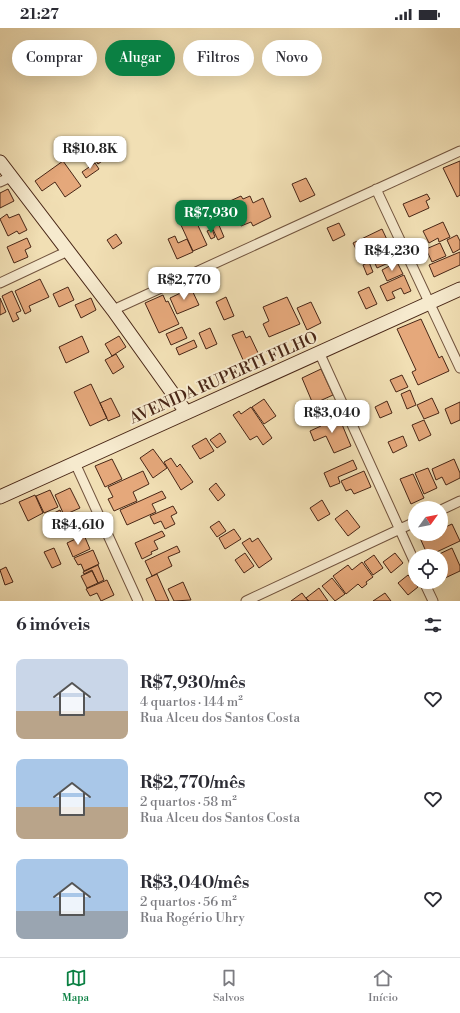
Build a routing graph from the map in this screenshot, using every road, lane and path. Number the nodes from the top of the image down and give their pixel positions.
1 (460, 151) edge
2 (0, 162) edge
3 (6, 179) edge
4 (376, 190) junction
5 (68, 251) junction
6 (0, 283) edge
7 (460, 289) edge
8 (430, 302) junction
9 (113, 310) junction
10 (319, 352) junction
11 (460, 368) edge
12 (186, 412) junction
13 (75, 463) junction
14 (0, 497) edge
15 (460, 501) edge
16 (448, 507) edge
17 (408, 525) edge
18 (399, 529) junction
19 (408, 549) edge
20 (427, 589) edge
21 (138, 601) edge
22 (246, 601) edge
23 (433, 601) edge

1 - 4 street
2 - 3 main road
3 - 5 main road
4 - 8 street
4 - 9 street
5 - 6 street
5 - 9 main road
7 - 8 main road, AVENIDA RUPERTI FILHO
8 - 10 main road, AVENIDA RUPERTI FILHO
8 - 11 street
9 - 12 main road
10 - 12 main road, AVENIDA RUPERTI FILHO
10 - 18 street
12 - 13 main road, AVENIDA RUPERTI FILHO
13 - 14 main road, AVENIDA RUPERTI FILHO
13 - 21 street
15 - 16 street
17 - 18 street
18 - 19 street
18 - 22 street
20 - 23 street

